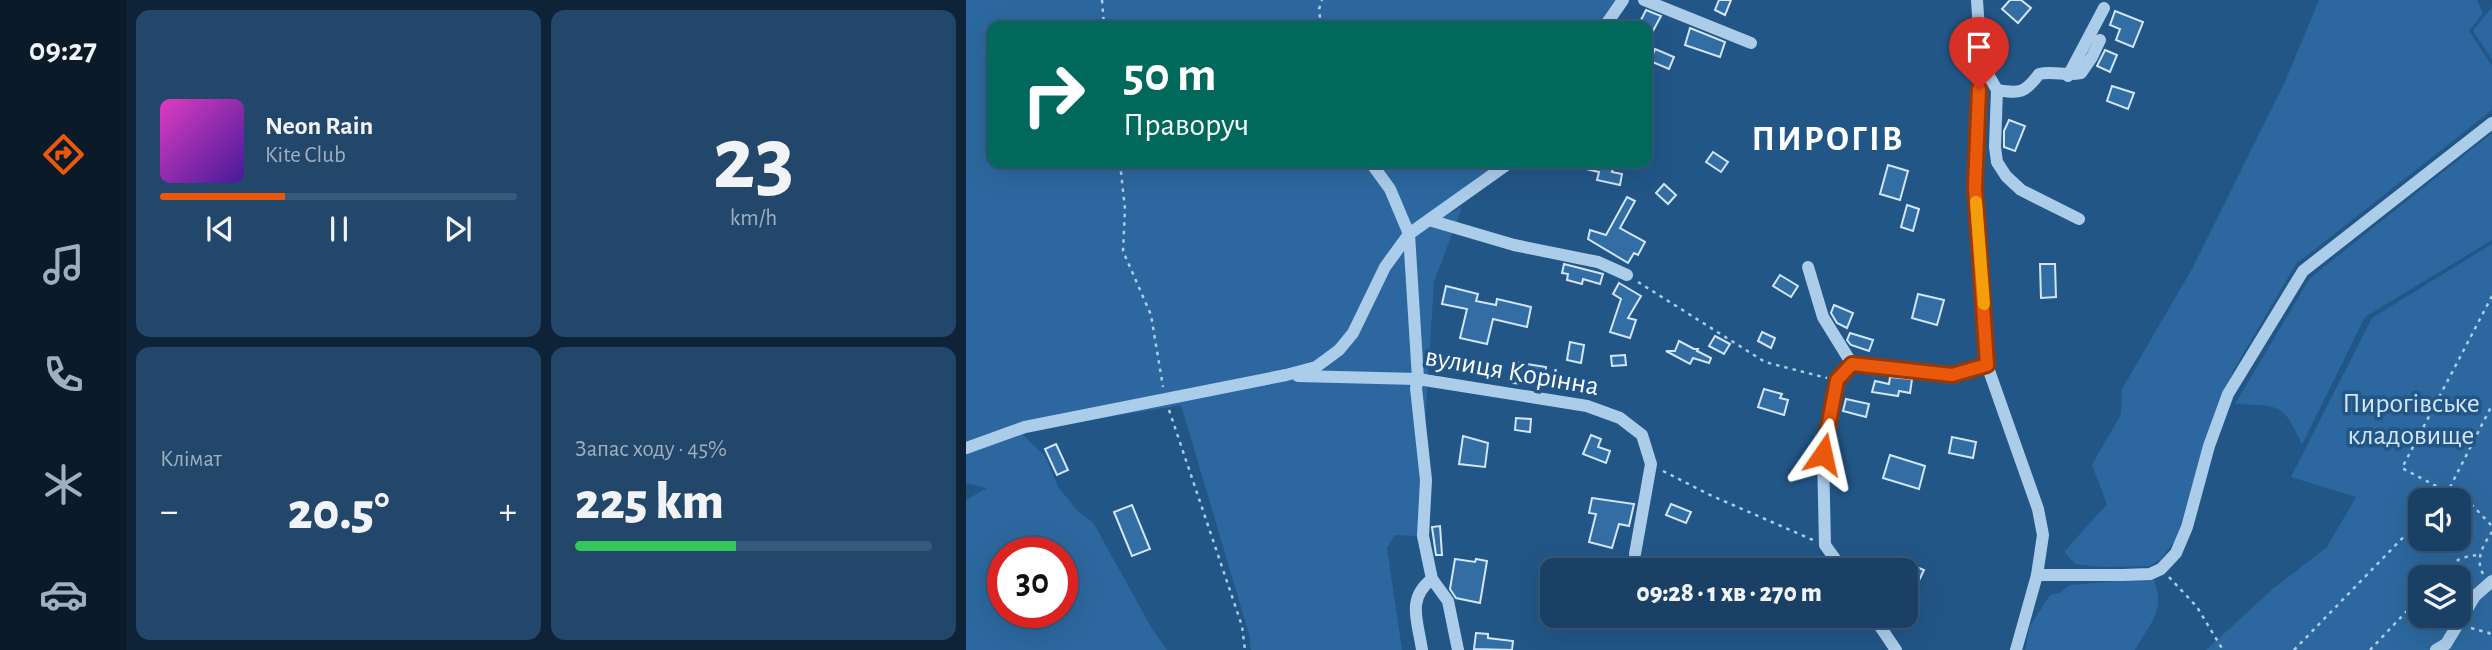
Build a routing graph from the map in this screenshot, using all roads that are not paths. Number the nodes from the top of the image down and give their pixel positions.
1 (1623, 0) edge
2 (1644, 0) edge
3 (1977, 0) edge
4 (2104, 8) dead end
5 (1608, 21) edge
6 (2100, 40) dead end
7 (1751, 43) dead end
8 (1980, 62) junction
9 (2068, 76) junction
10 (1997, 90) junction
11 (2492, 123) edge
12 (1375, 168) edge
13 (1502, 168) edge
14 (2079, 219) dead end
15 (1429, 220) junction
16 (1409, 234) junction
17 (1808, 267) dead end
18 (1627, 275) road end
19 (1852, 364) junction
20 (1987, 365) junction
21 (1286, 375) junction
22 (1418, 379) junction
23 (966, 448) edge
24 (1635, 554) dead end
25 (1834, 558) edge
26 (2037, 575) junction
27 (1432, 579) junction
28 (2491, 582) edge
29 (1881, 628) edge
30 (1422, 650) edge
31 (1458, 650) edge
32 (1896, 650) edge
33 (2016, 650) edge
34 (2436, 650) edge

1 - 5 street
2 - 7 street
3 - 8 street
4 - 9 street
6 - 9 street
8 - 10 street
8 - 20 street
9 - 10 street
10 - 14 street
11 - 26 street
12 - 16 street
13 - 15 street
15 - 16 street
15 - 18 street
16 - 21 street
16 - 22 street
17 - 19 street
19 - 20 street
19 - 25 street
20 - 26 street
21 - 22 street, вулиця Корінна
21 - 23 street
22 - 24 street, вулиця Корінна
22 - 27 street
26 - 33 street
27 - 30 street
27 - 31 street
28 - 34 street
29 - 32 street

